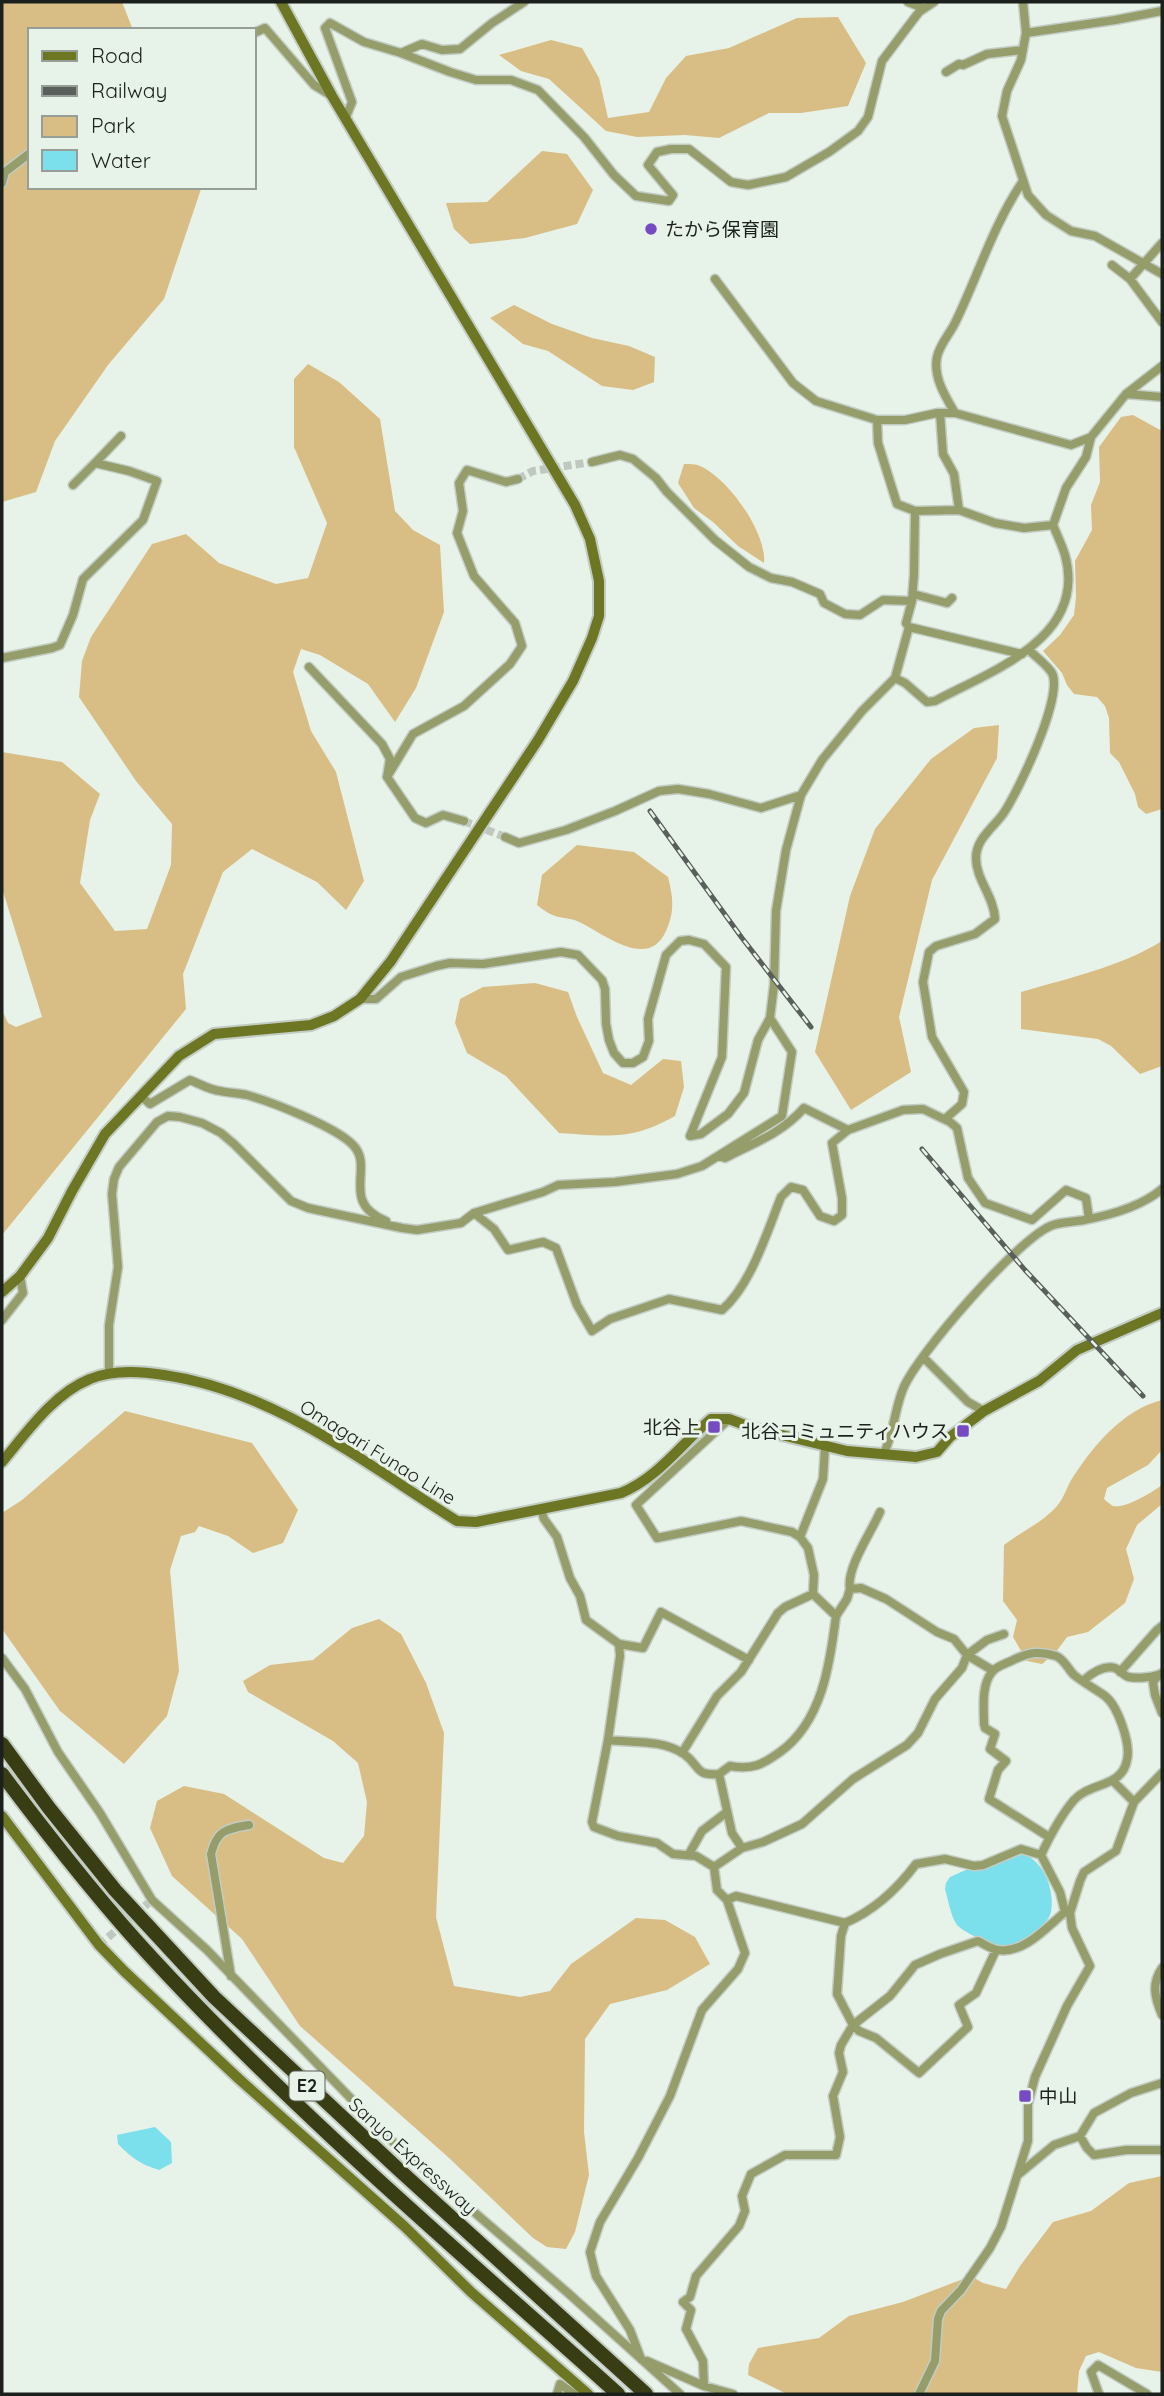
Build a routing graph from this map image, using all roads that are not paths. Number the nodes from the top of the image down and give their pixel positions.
1 (524, 2) edge
2 (908, 2) edge
3 (934, 2) edge
4 (1023, 2) edge
5 (282, 3) edge
6 (923, 8) junction
7 (1162, 11) edge
8 (256, 32) edge
9 (1026, 33) junction
10 (1023, 50) junction
11 (401, 53) junction
12 (946, 72) dead end
13 (332, 96) junction
14 (346, 117) junction
15 (28, 155) edge
16 (1023, 181) junction
17 (2, 183) edge
18 (1162, 243) edge
19 (1145, 264) junction
20 (1112, 265) dead end
21 (1162, 274) edge
22 (715, 279) dead end
23 (1130, 279) junction
24 (1162, 322) edge
25 (1162, 366) edge
26 (1126, 394) junction
27 (1162, 397) edge
28 (940, 413) junction
29 (955, 413) junction
30 (877, 420) junction
31 (121, 436) dead end
32 (1091, 437) junction
33 (95, 463) junction
34 (592, 463) tunnel mouth
35 (518, 479) tunnel mouth
36 (73, 485) dead end
37 (959, 510) junction
38 (915, 511) junction
39 (1053, 525) junction
40 (912, 598) junction
41 (952, 598) dead end
42 (909, 627) junction
43 (1026, 652) junction
44 (2, 658) edge
45 (309, 667) dead end
46 (895, 678) junction
47 (387, 777) junction
48 (802, 795) junction
49 (464, 821) tunnel mouth
50 (505, 837) tunnel mouth
51 (360, 999) junction
52 (770, 1018) junction
53 (141, 1096) junction
54 (945, 1119) junction
55 (848, 1130) junction
56 (719, 1156) junction
57 (1162, 1189) edge
58 (474, 1213) junction
59 (1089, 1219) junction
60 (402, 1228) junction
61 (20, 1276) junction
62 (2, 1292) edge
63 (1162, 1313) edge
64 (2, 1320) edge
65 (922, 1357) junction
66 (109, 1373) junction
67 (985, 1411) junction
68 (729, 1419) junction
69 (825, 1447) junction
70 (883, 1455) junction
71 (2, 1462) edge
72 (541, 1509) junction
73 (880, 1511) dead end
74 (800, 1537) junction
75 (850, 1589) junction
76 (813, 1594) junction
77 (836, 1616) junction
78 (1162, 1626) edge
79 (1004, 1634) dead end
80 (619, 1644) junction
81 (967, 1655) junction
82 (2, 1658) edge
83 (750, 1660) junction
84 (992, 1670) junction
85 (1120, 1672) junction
86 (1160, 1674) edge
87 (1084, 1680) junction
88 (1162, 1713) edge
89 (608, 1740) junction
90 (2, 1744) edge
91 (682, 1753) junction
92 (1162, 1773) edge
93 (2, 1774) edge
94 (719, 1774) junction
95 (1114, 1782) junction
96 (1134, 1802) junction
97 (727, 1812) junction
98 (2, 1816) edge
99 (249, 1825) dead end
100 (1049, 1837) junction
101 (742, 1848) junction
102 (689, 1854) junction
103 (1041, 1855) junction
104 (714, 1867) junction
105 (727, 1900) junction
106 (1068, 1912) junction
107 (845, 1923) junction
108 (996, 1950) junction
109 (1162, 1968) edge
110 (231, 1976) junction
111 (1162, 2015) edge
112 (853, 2025) junction
113 (1162, 2083) edge
114 (1080, 2136) junction
115 (1162, 2150) edge
116 (1018, 2174) junction
117 (641, 2359) junction
118 (704, 2386) junction
119 (556, 2394) edge
120 (574, 2394) edge
121 (588, 2394) edge
122 (618, 2394) edge
123 (646, 2394) edge
124 (680, 2394) edge
125 (733, 2394) edge
126 (919, 2394) edge
127 (1099, 2394) edge
128 (1147, 2394) edge

1 - 11 street
2 - 6 street
3 - 6 street
4 - 9 street
5 - 13 street
6 - 11 street
7 - 9 street
8 - 13 street
9 - 10 street
10 - 12 street
10 - 16 street
11 - 14 street
13 - 14 street
14 - 51 street
15 - 17 street
16 - 19 street
16 - 29 street
18 - 19 street
19 - 21 street
19 - 23 street
20 - 23 street
22 - 30 street
23 - 24 street
25 - 26 street
26 - 27 street
26 - 32 street
28 - 29 street
28 - 30 street
28 - 37 street
29 - 32 street
30 - 38 street
31 - 33 street
32 - 39 street
33 - 36 street
33 - 44 street
34 - 40 street
35 - 47 street
37 - 38 street
37 - 39 street
38 - 40 street
39 - 43 street
40 - 41 street
40 - 42 street
42 - 43 street
42 - 46 street
43 - 46 street
43 - 54 street
45 - 47 street
46 - 48 street
47 - 49 street
48 - 50 street
48 - 52 street
51 - 52 street
51 - 53 street
52 - 56 street
53 - 60 street
53 - 61 street
54 - 55 street
54 - 59 street
55 - 56 street
55 - 58 street
56 - 58 street
57 - 59 street
58 - 60 street
59 - 65 street
60 - 66 street
61 - 62 street
61 - 64 street
63 - 67 street
65 - 67 street
65 - 70 street
66 - 71 street, Omagari Funao Line
66 - 72 street, Omagari Funao Line
67 - 70 street
68 - 69 street
68 - 72 street, Omagari Funao Line
68 - 74 street
69 - 70 street
69 - 74 street
72 - 80 street
73 - 75 street
74 - 76 street
75 - 77 street
75 - 81 street
76 - 77 street
76 - 83 street
77 - 94 street
78 - 85 street
79 - 81 street
80 - 83 street
80 - 89 street
81 - 84 street
81 - 101 street
82 - 110 street
83 - 91 street
84 - 87 street
84 - 100 street
85 - 86 street
85 - 87 street
86 - 88 street
87 - 95 street
89 - 91 street
89 - 102 street
90 - 123 highway, Sanyo Expressway / E2
91 - 94 street
92 - 96 street
93 - 122 highway, Sanyo Expressway / E2
94 - 97 street
95 - 96 street
95 - 100 street
96 - 106 street
97 - 101 street
97 - 102 street
98 - 121 street
99 - 110 street
100 - 103 street
101 - 104 street
102 - 104 street
103 - 106 street
103 - 107 street
104 - 105 street
105 - 107 street
105 - 117 street
106 - 108 street
106 - 116 street
107 - 112 street
108 - 112 street
108 - 112 street
109 - 111 street
110 - 117 street
112 - 118 street
113 - 114 street
114 - 115 street
114 - 116 street
116 - 126 street
117 - 118 street
117 - 124 street
118 - 125 street
119 - 120 street
127 - 128 street

